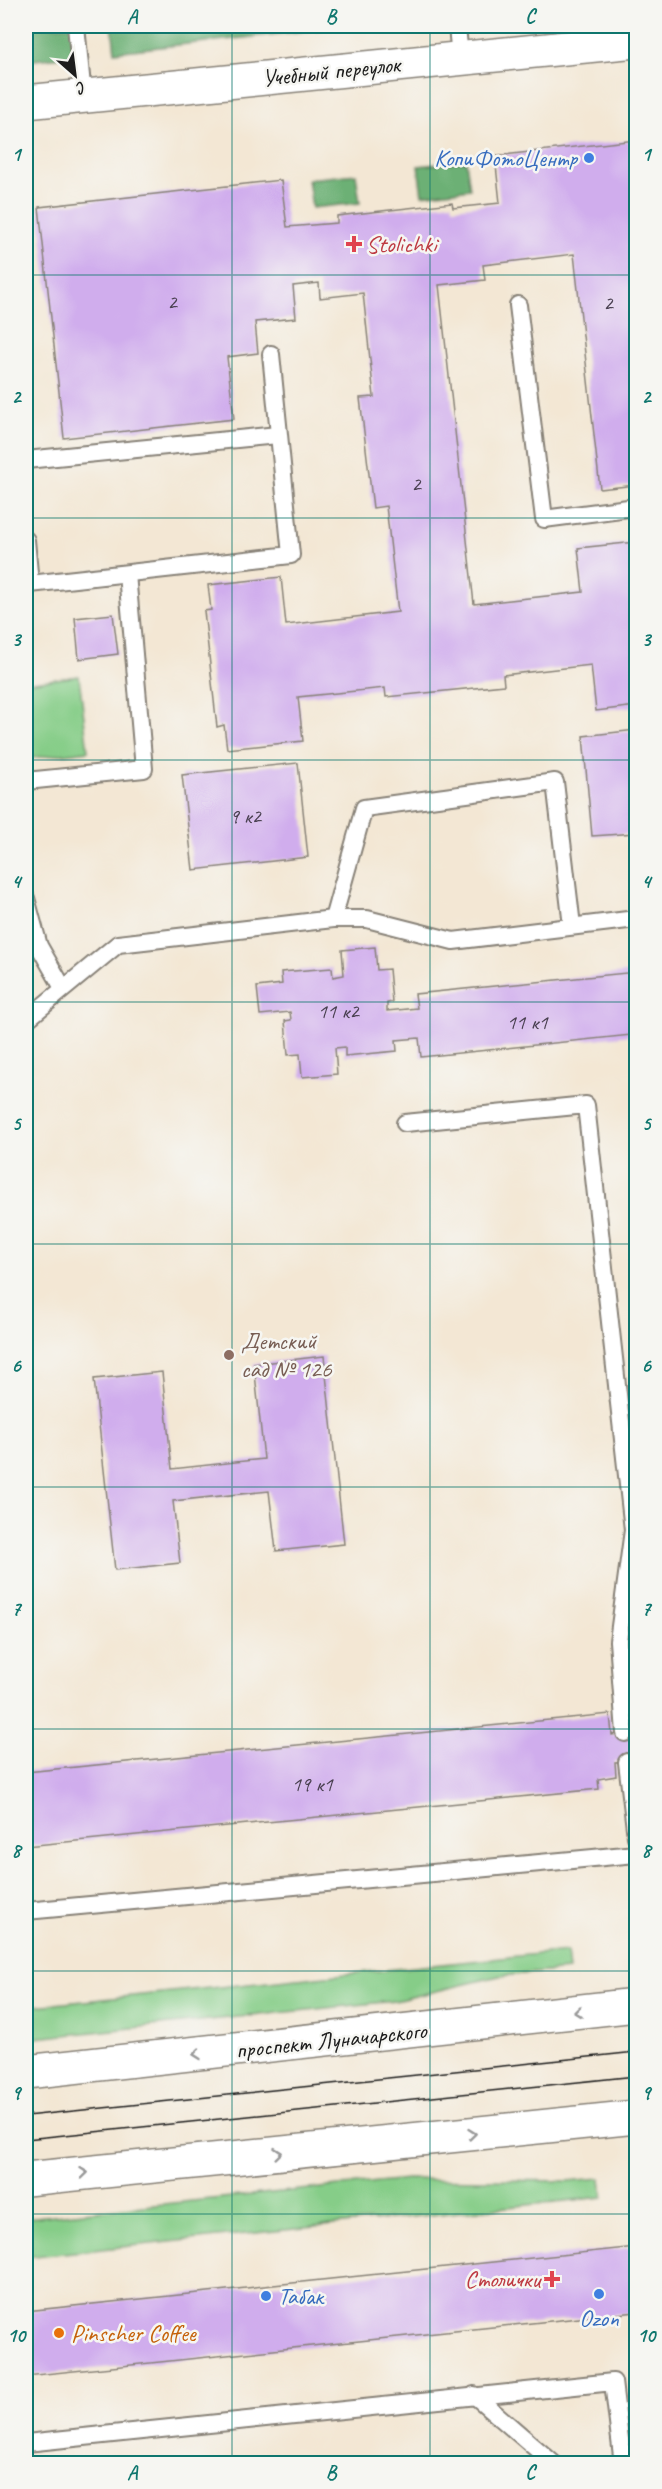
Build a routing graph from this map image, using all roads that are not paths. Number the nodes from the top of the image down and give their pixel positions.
1 (76, 26) edge
2 (457, 26) edge
3 (636, 40) edge
4 (460, 58) junction
5 (83, 96) junction
6 (26, 102) edge
7 (518, 305) dead end
8 (271, 354) dead end
9 (278, 435) junction
10 (26, 460) edge
11 (636, 507) edge
12 (26, 540) edge
13 (127, 573) junction
14 (26, 781) edge
15 (26, 898) edge
16 (333, 919) junction
17 (636, 919) edge
18 (572, 926) junction
19 (63, 988) junction
20 (26, 1020) edge
21 (405, 1123) dead end
22 (625, 1733) dead end
23 (627, 1761) dead end
24 (636, 1837) edge
25 (636, 1854) edge
26 (26, 1911) edge
27 (636, 2005) edge
28 (26, 2072) edge
29 (636, 2117) edge
30 (26, 2179) edge
31 (474, 2395) junction
32 (26, 2443) edge
33 (554, 2463) edge
34 (623, 2463) edge

1 - 5 lane
2 - 4 lane
3 - 4 main road, Учебный переулок
4 - 5 main road, Учебный переулок
5 - 6 main road, Учебный переулок
7 - 11 lane
8 - 9 lane
9 - 10 lane
9 - 13 lane
12 - 13 lane
13 - 14 lane
15 - 19 lane
16 - 18 lane
16 - 18 lane
16 - 19 lane
17 - 18 lane
19 - 20 lane
21 - 22 lane
23 - 24 lane
25 - 26 lane
27 -> 28 main road, проспект Луначарского
30 -> 29 main road
31 - 32 lane
31 - 33 lane
31 - 34 lane

